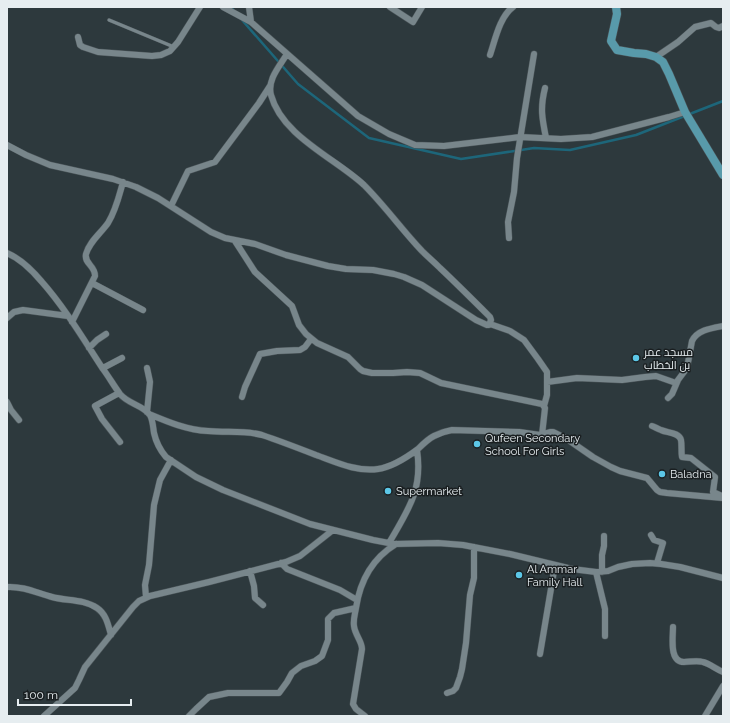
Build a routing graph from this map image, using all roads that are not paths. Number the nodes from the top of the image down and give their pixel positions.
1 (200, 7) edge
2 (223, 7) edge
3 (249, 7) edge
4 (390, 7) edge
5 (422, 7) edge
6 (513, 7) edge
7 (616, 7) edge
8 (110, 20) dead end
9 (251, 22) junction
10 (723, 26) edge
11 (78, 37) dead end
12 (174, 47) junction
13 (287, 54) junction
14 (490, 54) dead end
15 (534, 54) dead end
16 (656, 57) junction
17 (270, 86) junction
18 (546, 88) dead end
19 (686, 115) junction
20 (520, 137) junction
21 (546, 138) junction
22 (7, 145) edge
23 (723, 174) edge
24 (123, 182) junction
25 (171, 206) junction
26 (508, 238) dead end
27 (235, 241) junction
28 (7, 253) edge
29 (92, 283) junction
30 (143, 310) dead end
31 (7, 318) edge
32 (70, 319) junction
33 (490, 324) junction
34 (723, 326) edge
35 (106, 334) dead end
36 (311, 339) junction
37 (89, 348) junction
38 (122, 358) dead end
39 (103, 368) junction
40 (148, 368) dead end
41 (547, 382) junction
42 (676, 383) junction
43 (119, 393) junction
44 (242, 397) dead end
45 (668, 398) dead end
46 (7, 402) edge
47 (544, 406) junction
48 (148, 413) junction
49 (19, 420) dead end
50 (652, 426) dead end
51 (542, 435) junction
52 (120, 442) dead end
53 (417, 450) junction
54 (171, 460) junction
55 (723, 497) edge
56 (333, 530) junction
57 (651, 535) dead end
58 (604, 536) dead end
59 (389, 543) junction
60 (396, 544) junction
61 (474, 547) junction
62 (281, 563) junction
63 (657, 563) junction
64 (555, 565) junction
65 (250, 571) junction
66 (599, 572) junction
67 (723, 578) edge
68 (7, 587) edge
69 (146, 597) junction
70 (357, 600) junction
71 (263, 604) dead end
72 (356, 608) junction
73 (673, 627) dead end
74 (111, 635) junction
75 (605, 636) dead end
76 (540, 654) dead end
77 (723, 672) edge
78 (723, 686) edge
79 (447, 693) dead end
80 (44, 716) edge
81 (189, 716) edge
82 (365, 716) edge
83 (705, 716) edge

1 - 12 street
2 - 9 street
3 - 9 street
4 - 5 street
6 - 14 street
7 - 16 street
8 - 12 lane
9 - 13 street
10 - 16 street
11 - 12 street
13 - 17 street
13 - 20 street
15 - 20 street
16 - 19 street
17 - 25 street
17 - 33 street
18 - 21 street
19 - 21 street
19 - 23 street
20 - 21 street
20 - 26 street
22 - 24 street
24 - 25 street
24 - 29 street
25 - 27 street
27 - 33 street
27 - 36 street
28 - 32 street
29 - 30 street
29 - 32 street
31 - 32 street
32 - 37 street
33 - 41 street
34 - 42 street
35 - 37 street
36 - 44 street
36 - 47 street
37 - 39 street
38 - 39 street
39 - 43 street
40 - 48 street
41 - 42 street
41 - 47 street
42 - 45 street
43 - 48 street
43 - 52 street
46 - 49 street
47 - 51 street
48 - 53 street
48 - 54 street
50 - 55 street
51 - 53 street
51 - 55 street
53 - 59 street
54 - 56 street
54 - 69 street
56 - 59 street
56 - 62 street
57 - 63 street
58 - 66 street
59 - 60 street
60 - 61 street
60 - 70 street
61 - 64 street
61 - 79 street
62 - 65 street
62 - 70 street
63 - 66 street
63 - 67 street
64 - 66 street
64 - 76 street
65 - 69 street
65 - 71 street
66 - 75 street
68 - 74 street
69 - 74 street
70 - 72 street
72 - 81 street
72 - 82 street
73 - 77 street
74 - 80 street
78 - 83 street

